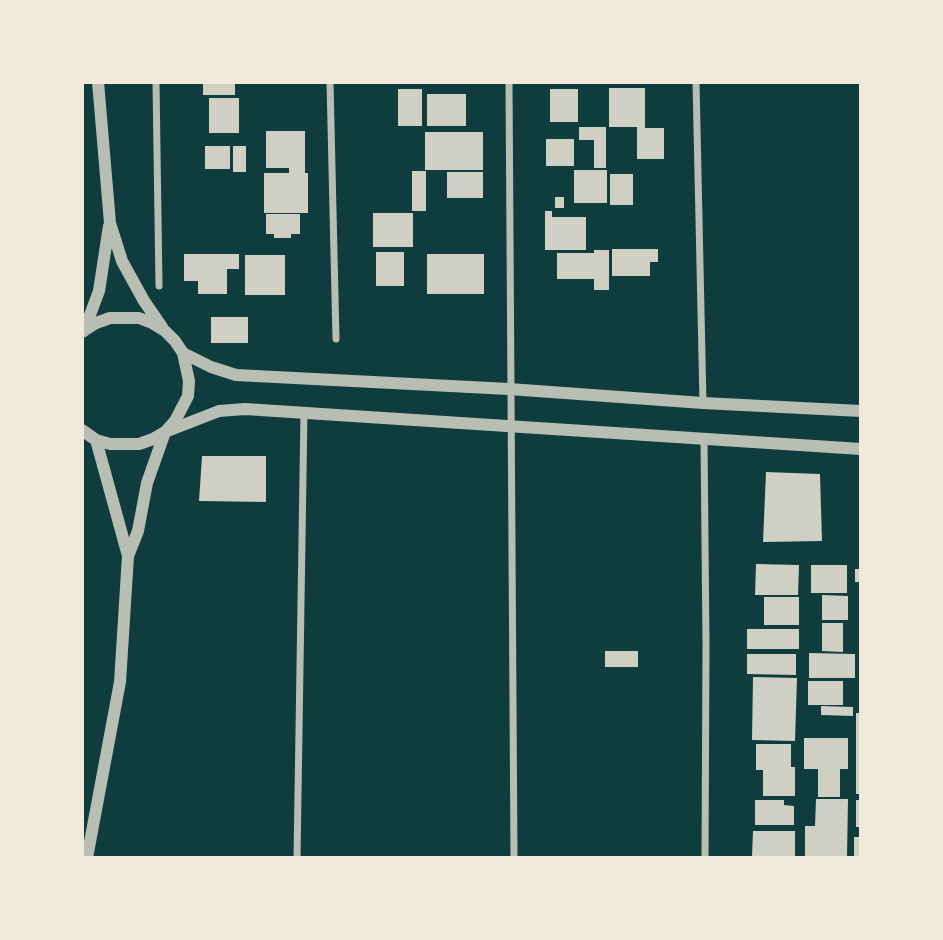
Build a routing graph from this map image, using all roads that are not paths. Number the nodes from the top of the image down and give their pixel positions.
1 (98, 82) edge
2 (156, 82) edge
3 (330, 82) edge
4 (509, 82) edge
5 (696, 82) edge
6 (110, 223) junction
7 (159, 286) dead end
8 (165, 331) junction
9 (83, 332) edge
10 (336, 339) dead end
11 (183, 353) junction
12 (509, 389) junction
13 (703, 404) junction
14 (861, 411) edge
15 (304, 412) junction
16 (510, 425) junction
17 (82, 430) edge
18 (165, 432) junction
19 (704, 439) junction
20 (96, 440) junction
21 (861, 449) edge
22 (128, 555) junction
23 (87, 858) edge
24 (297, 858) edge
25 (514, 858) edge
26 (705, 858) edge

1 - 6 street
2 - 7 street
3 - 10 street
4 - 12 street
5 - 13 street
6 - 8 street
6 - 9 street
8 - 9 street
8 - 11 street
11 - 12 street
11 - 18 street
12 - 13 street
12 - 16 street
13 - 14 street
15 - 16 street
15 - 18 street
15 - 24 street
16 - 19 street
16 - 25 street
17 - 20 street
18 - 20 street
18 - 22 street
19 - 21 street
19 - 26 street
20 - 22 street
22 - 23 street

